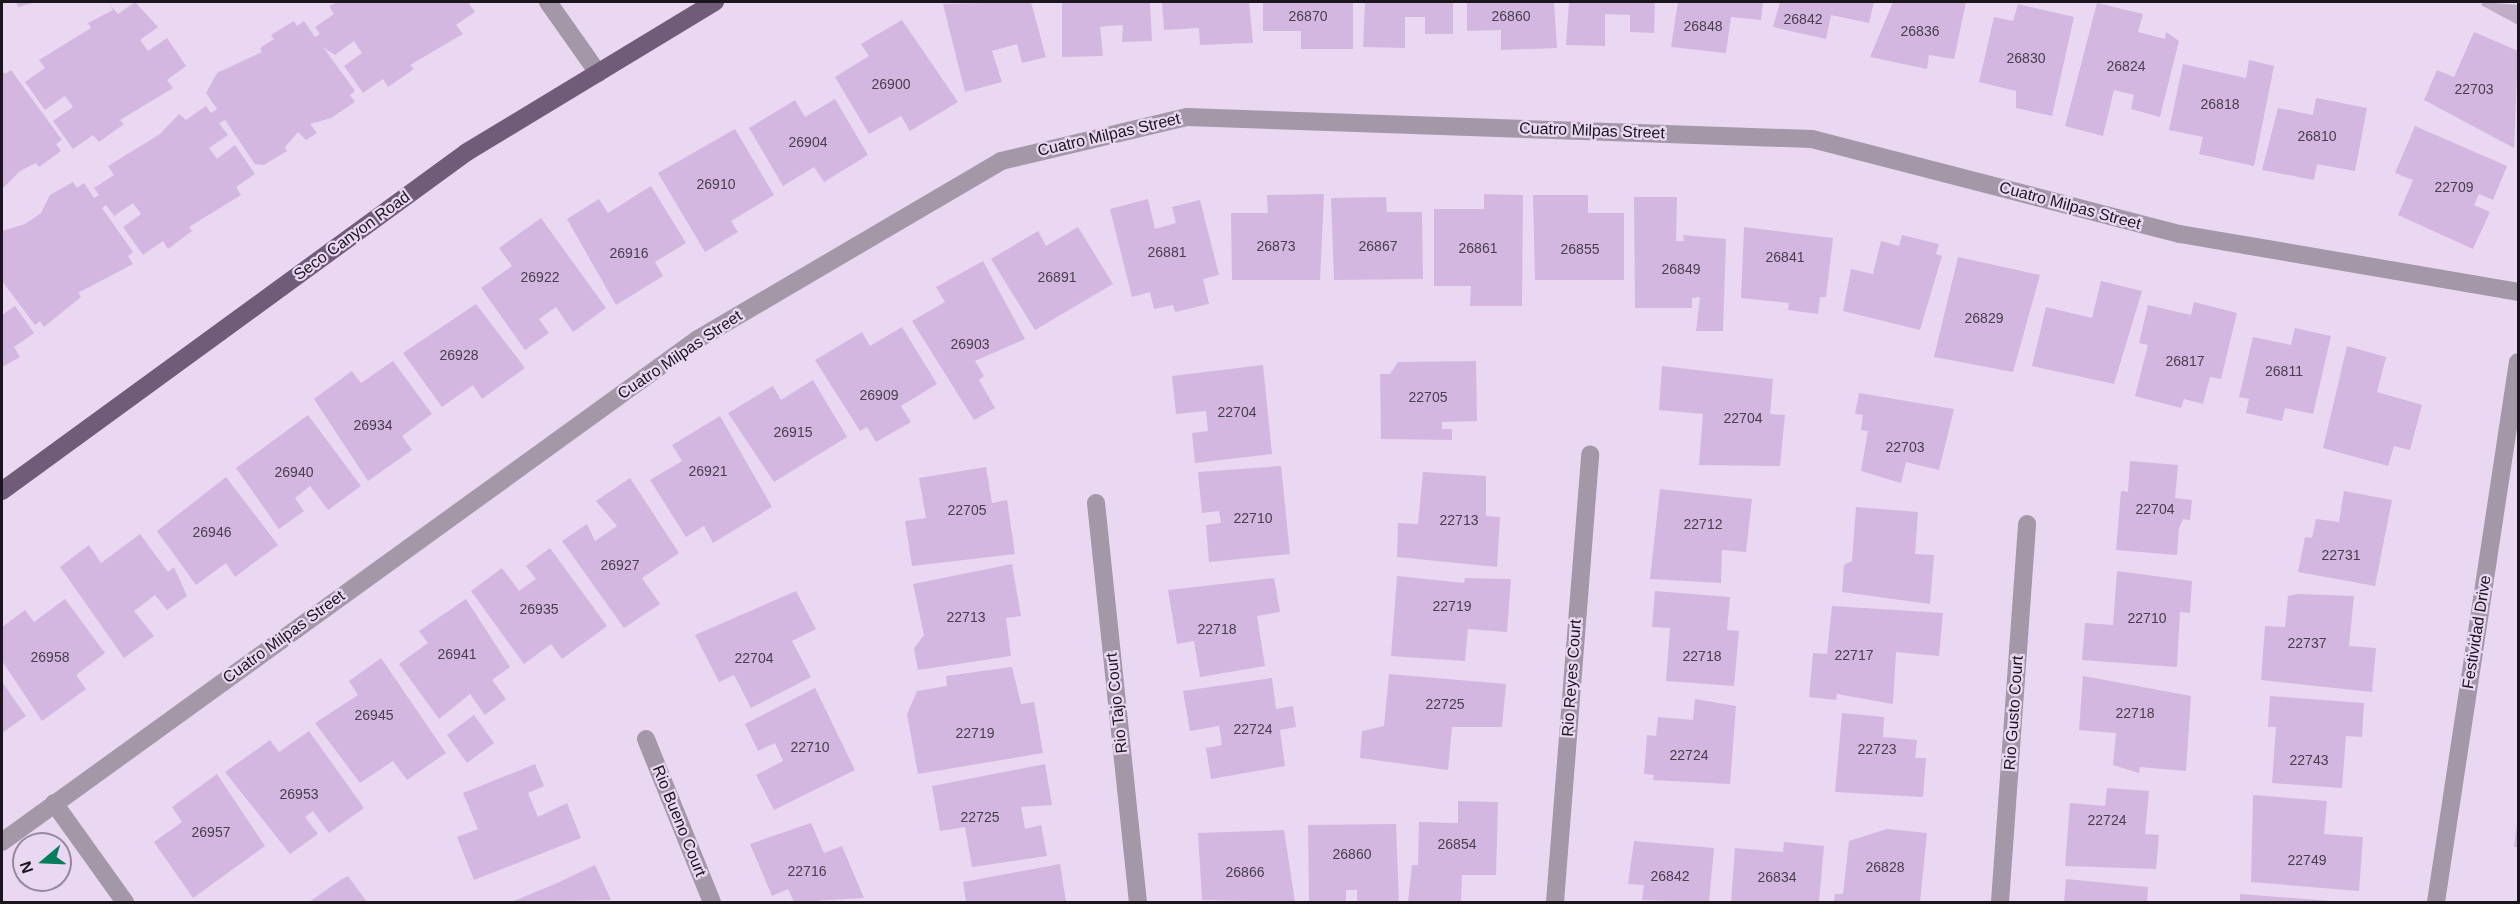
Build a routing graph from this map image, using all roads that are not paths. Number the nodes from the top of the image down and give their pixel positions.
1 (548, 2) edge
2 (715, 2) edge
3 (598, 73) junction
4 (2518, 292) edge
5 (2518, 362) edge
6 (1590, 454) dead end
7 (2, 491) edge
8 (1096, 503) dead end
9 (2027, 524) dead end
10 (645, 739) dead end
11 (54, 803) junction
12 (2, 842) edge
13 (125, 903) edge
14 (712, 903) edge
15 (1138, 903) edge
16 (1555, 903) edge
17 (2000, 903) edge
18 (2436, 903) edge

1 - 3 street
2 - 3 main road, Seco Canyon Road
3 - 7 main road, Seco Canyon Road
4 - 11 street, Cuatro Milpas Street
5 - 18 street, Festividad Drive
6 - 16 street, Rio Reyes Court
8 - 15 street, Rio Tajo Court
9 - 17 street, Rio Gusto Court
10 - 14 street, Rio Bueno Court
11 - 12 street, Cuatro Milpas Street
11 - 13 street

